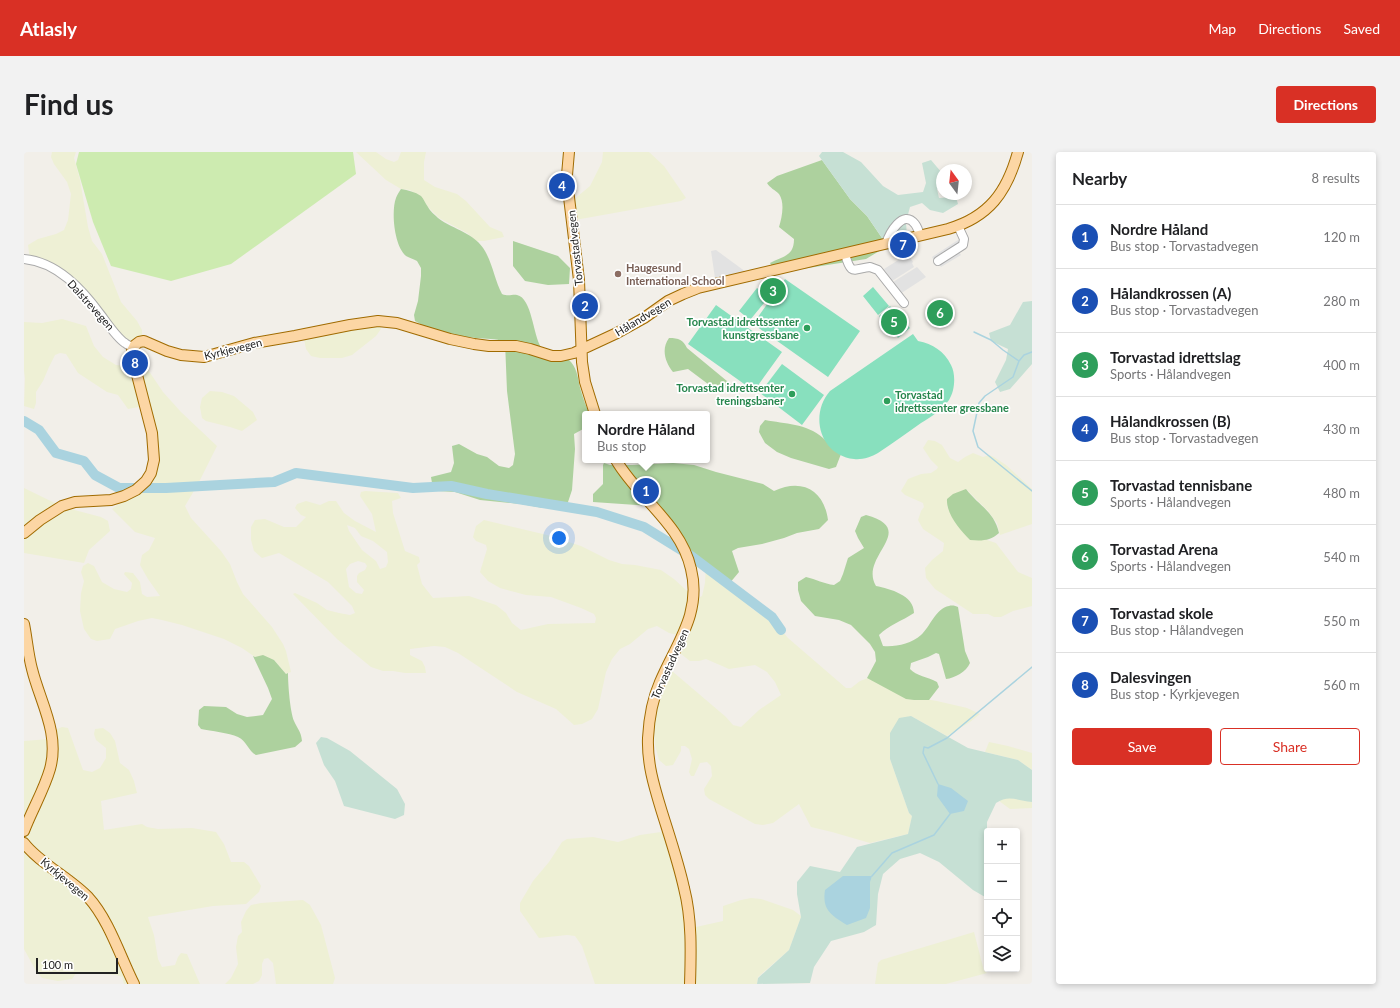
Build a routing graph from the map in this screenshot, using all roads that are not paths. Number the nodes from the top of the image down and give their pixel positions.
1 (569, 152) edge
2 (1018, 152) edge
3 (958, 226) junction
4 (920, 236) junction
5 (886, 244) junction
6 (845, 254) junction
7 (24, 259) edge
8 (938, 261) dead end
9 (904, 303) dead end
10 (134, 347) junction
11 (581, 349) junction
12 (593, 411) edge
13 (618, 463) edge
14 (24, 533) edge
15 (24, 624) edge
16 (24, 831) edge
17 (24, 843) edge
18 (134, 984) edge
19 (690, 984) edge

1 - 11 main road, Torvastadvegen
2 - 3 main road, Hålandvegen
3 - 4 main road, Hålandvegen
3 - 8 street
4 - 5 main road, Hålandvegen
4 - 5 street
5 - 6 main road, Hålandvegen
6 - 9 street
6 - 11 main road, Hålandvegen
7 - 10 street, Dalstrevegen
10 - 11 main road, Kyrkjevegen
10 - 14 main road
11 - 12 main road, Torvastadvegen
13 - 19 main road, Torvastadvegen
15 - 16 main road
17 - 18 main road, Kyrkjevegen

